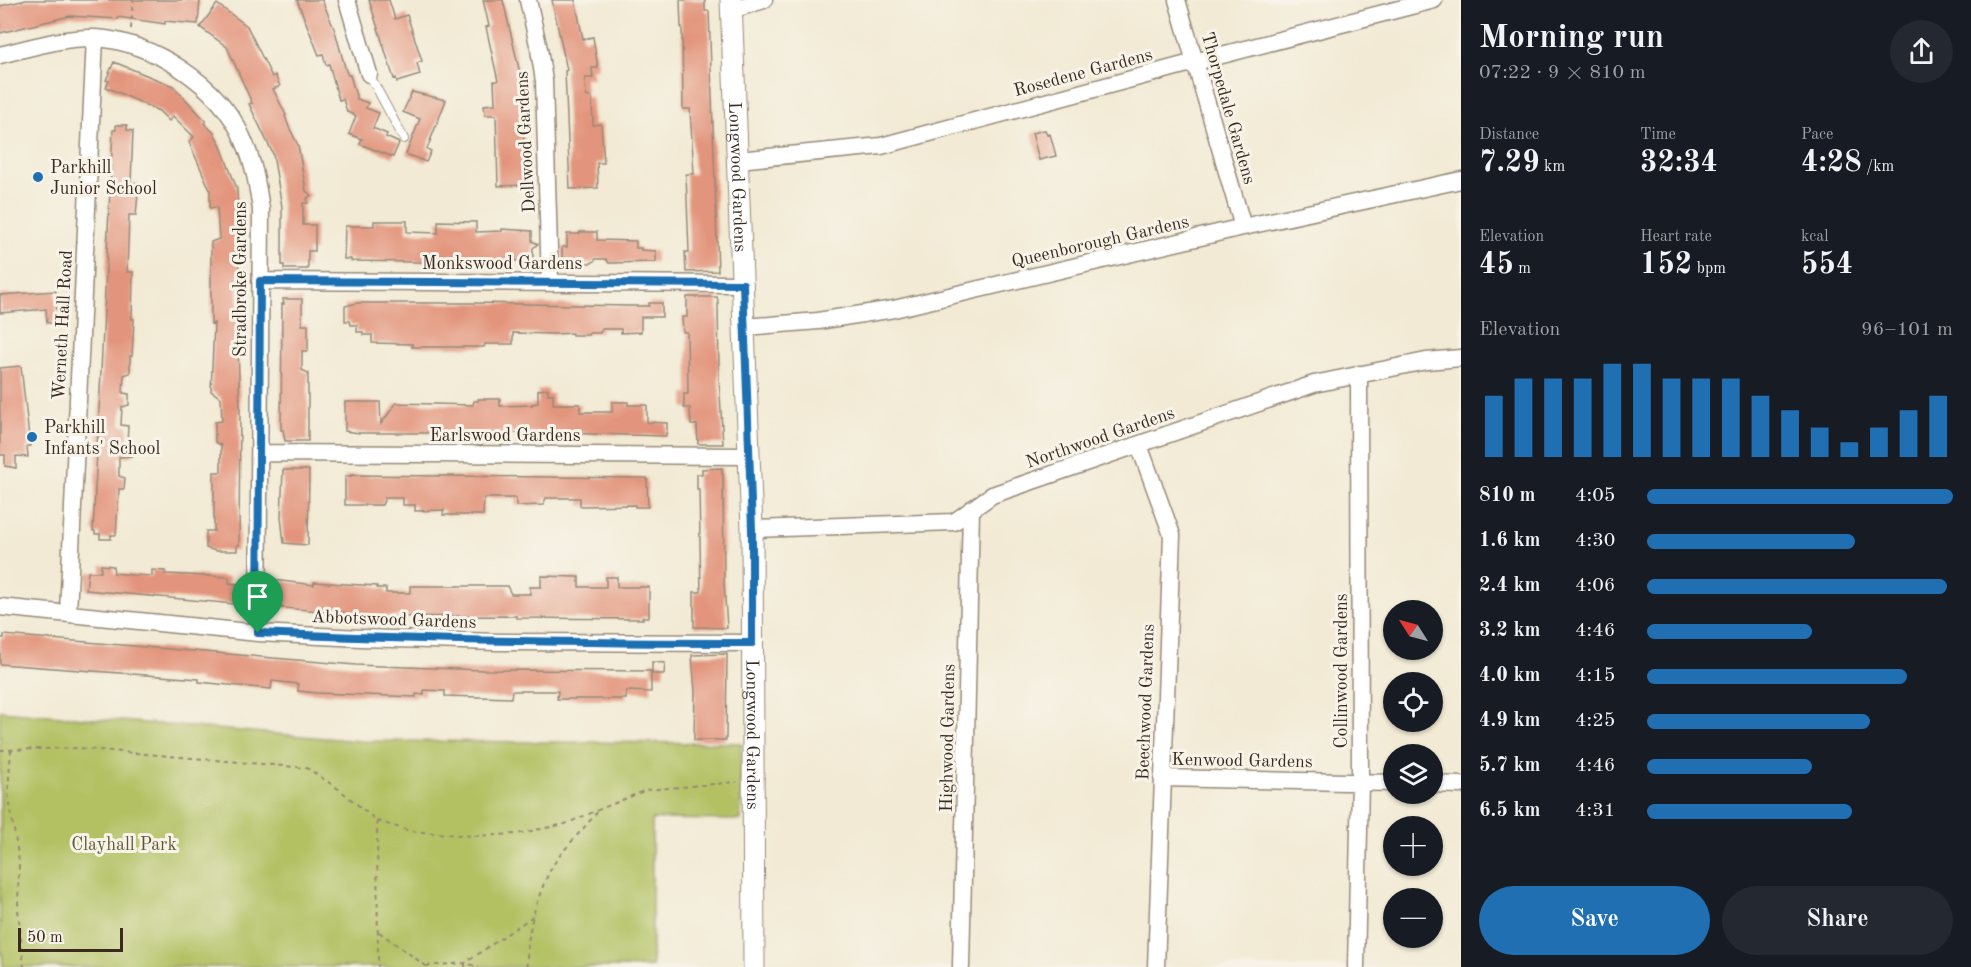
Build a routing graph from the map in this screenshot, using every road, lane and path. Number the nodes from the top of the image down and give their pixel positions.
1 (133, 0) edge
2 (347, 0) edge
3 (528, 0) edge
4 (764, 0) edge
5 (1177, 0) edge
6 (1434, 0) edge
7 (731, 5) edge
8 (95, 38) junction
9 (130, 44) junction
10 (0, 55) edge
11 (1195, 62) junction
12 (369, 74) joint
13 (404, 139) dead end
14 (738, 160) junction
15 (1461, 180) edge
16 (1243, 227) junction
17 (260, 281) junction
18 (550, 283) junction
19 (743, 284) junction
20 (745, 327) junction
21 (1461, 358) edge
22 (1359, 374) junction
23 (1139, 445) junction
24 (260, 453) junction
25 (750, 456) junction
26 (972, 510) junction
27 (752, 538) junction
28 (0, 607) edge
29 (68, 613) junction
30 (258, 633) junction
31 (752, 638) junction
32 (11, 749) junction
33 (0, 750) edge
34 (1162, 778) junction
35 (753, 781) junction
36 (1360, 782) junction
37 (1383, 783) edge
38 (1443, 784) edge
39 (1461, 785) edge
40 (599, 810) junction
41 (377, 821) junction
42 (533, 916) junction
43 (378, 931) junction
44 (465, 963) junction
45 (24, 967) edge
46 (378, 967) edge
47 (425, 967) edge
48 (465, 967) edge
49 (479, 967) edge
50 (526, 967) edge
51 (754, 967) edge
52 (961, 967) edge
53 (1156, 967) edge
54 (1356, 967) edge

1 - 9 path
2 - 12 street
3 - 18 street, Dellwood Gardens
4 - 7 street
5 - 11 street, Thorpedale Gardens
6 - 11 street, Rosedene Gardens
7 - 14 street, Longwood Gardens
8 - 9 street, Stradbroke Gardens
8 - 10 street, Stradbroke Gardens
8 - 29 street, Werneth Hall Road
9 - 17 street, Stradbroke Gardens
11 - 14 street, Rosedene Gardens
11 - 16 street, Thorpedale Gardens
12 - 13 lane
14 - 19 street, Longwood Gardens
15 - 16 street, Queenborough Gardens
16 - 20 street, Queenborough Gardens
17 - 18 street, Monkswood Gardens
17 - 24 street, Stradbroke Gardens
18 - 19 street, Monkswood Gardens
19 - 20 street, Longwood Gardens
20 - 25 street, Longwood Gardens
21 - 22 street, Northwood Gardens
22 - 23 street, Northwood Gardens
22 - 36 street, Collinwood Gardens
23 - 26 street, Northwood Gardens
23 - 34 street, Beechwood Gardens
24 - 25 street, Earlswood Gardens
24 - 30 street, Stradbroke Gardens
25 - 27 street, Longwood Gardens
26 - 27 street, Northwood Gardens
26 - 52 street, Highwood Gardens
27 - 31 street, Longwood Gardens
28 - 29 street, Abbotswood Gardens
29 - 30 street, Abbotswood Gardens
30 - 31 street, Abbotswood Gardens
31 - 35 street, Longwood Gardens
32 - 33 path
32 - 41 path
32 - 45 path
34 - 36 street, Kenwood Gardens
34 - 53 street, Beechwood Gardens
35 - 40 path
35 - 51 street, Longwood Gardens
36 - 37 street, Kenwood Gardens
36 - 54 street, Collinwood Gardens
38 - 39 street
40 - 41 path
40 - 42 path
41 - 43 path
42 - 44 path
42 - 50 path
43 - 46 path
43 - 47 path
44 - 47 path
44 - 48 path
44 - 49 path

